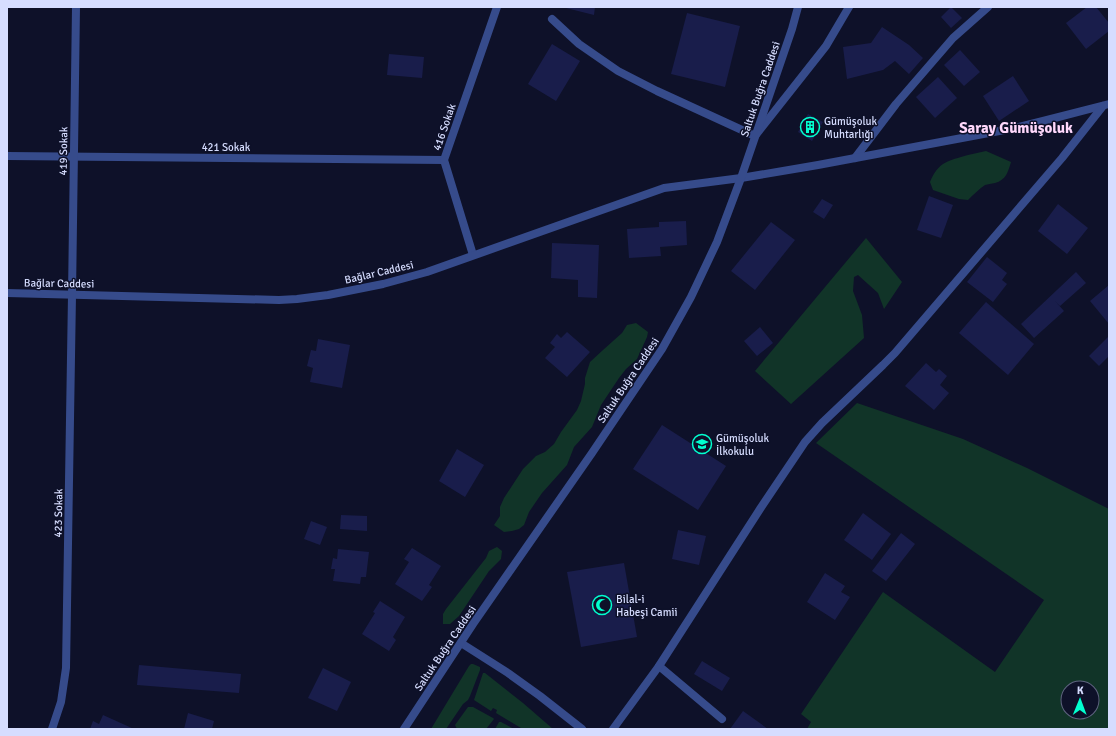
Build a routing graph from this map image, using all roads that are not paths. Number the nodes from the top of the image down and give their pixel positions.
1 (76, 7) edge
2 (497, 7) edge
3 (798, 7) edge
4 (849, 7) edge
5 (988, 7) edge
6 (552, 19) dead end
7 (1106, 105) edge
8 (756, 136) junction
9 (7, 156) edge
10 (74, 156) junction
11 (855, 158) junction
12 (444, 160) junction
13 (741, 178) junction
14 (473, 255) junction
15 (7, 293) edge
16 (72, 295) junction
17 (461, 643) junction
18 (659, 666) junction
19 (722, 719) dead end
20 (52, 729) edge
21 (404, 729) edge
22 (582, 729) edge
23 (613, 729) edge

1 - 10 street, 419 Sokak
2 - 12 street, 416 Sokak
3 - 8 street, Saltuk Buğra Caddesi
4 - 8 street
5 - 11 street
6 - 8 street
7 - 11 street, Bağlar Caddesi
7 - 18 street
8 - 13 street, Saltuk Buğra Caddesi
9 - 10 street, 421 Sokak
10 - 12 street, 421 Sokak
10 - 16 street, 419 Sokak
11 - 13 street, Bağlar Caddesi
12 - 14 street, 416 Sokak
13 - 14 street, Bağlar Caddesi
13 - 17 street, Saltuk Buğra Caddesi
14 - 16 street, Bağlar Caddesi
15 - 16 street, Bağlar Caddesi
16 - 20 street, 423 Sokak
17 - 21 street, Saltuk Buğra Caddesi
17 - 22 street
18 - 19 street
18 - 23 street

